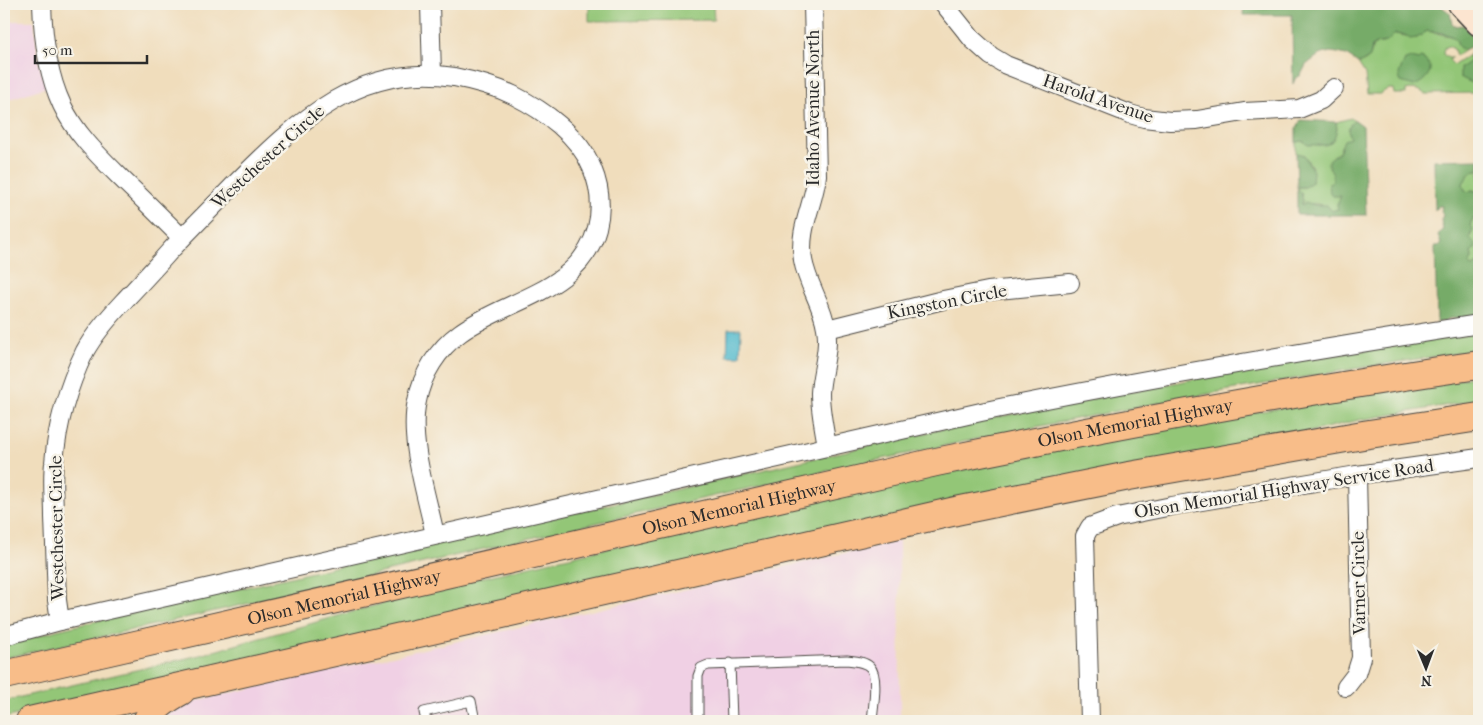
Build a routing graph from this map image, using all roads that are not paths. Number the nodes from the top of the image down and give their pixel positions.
1 (42, 4) edge
2 (430, 4) edge
3 (813, 4) edge
4 (944, 4) edge
5 (1461, 4) edge
6 (1479, 23) edge
7 (432, 74) junction
8 (1334, 88) dead end
9 (182, 238) junction
10 (1070, 283) dead end
11 (1479, 324) edge
12 (826, 329) junction
13 (1479, 365) edge
14 (1479, 417) edge
15 (827, 446) junction
16 (1479, 458) edge
17 (1357, 475) junction
18 (435, 535) junction
19 (60, 621) junction
20 (4, 636) edge
21 (730, 664) junction
22 (4, 675) edge
23 (198, 684) junction
24 (1346, 687) dead end
25 (30, 721) edge
26 (147, 721) edge
27 (426, 721) edge
28 (474, 721) edge
29 (698, 721) edge
30 (732, 721) edge
31 (872, 721) edge
32 (1090, 721) edge

1 - 9 street
2 - 7 street
3 - 12 street, Idaho Avenue North
4 - 8 street, Harold Avenue
5 - 6 street
7 - 9 street, Westchester Circle
7 - 18 street, Westchester Circle
9 - 19 street, Westchester Circle
10 - 12 street, Kingston Circle
11 - 15 street
12 - 15 street, Idaho Avenue North
13 - 22 highway, Olson Memorial Highway
14 - 23 highway
15 - 18 street
16 - 17 street, Olson Memorial Highway Service Road
17 - 24 street, Varner Circle
17 - 32 street, Olson Memorial Highway Service Road
18 - 19 street
19 - 20 street
21 - 29 lane
21 - 30 lane
21 - 31 lane
23 - 25 highway
23 - 26 highway
27 - 28 lane

